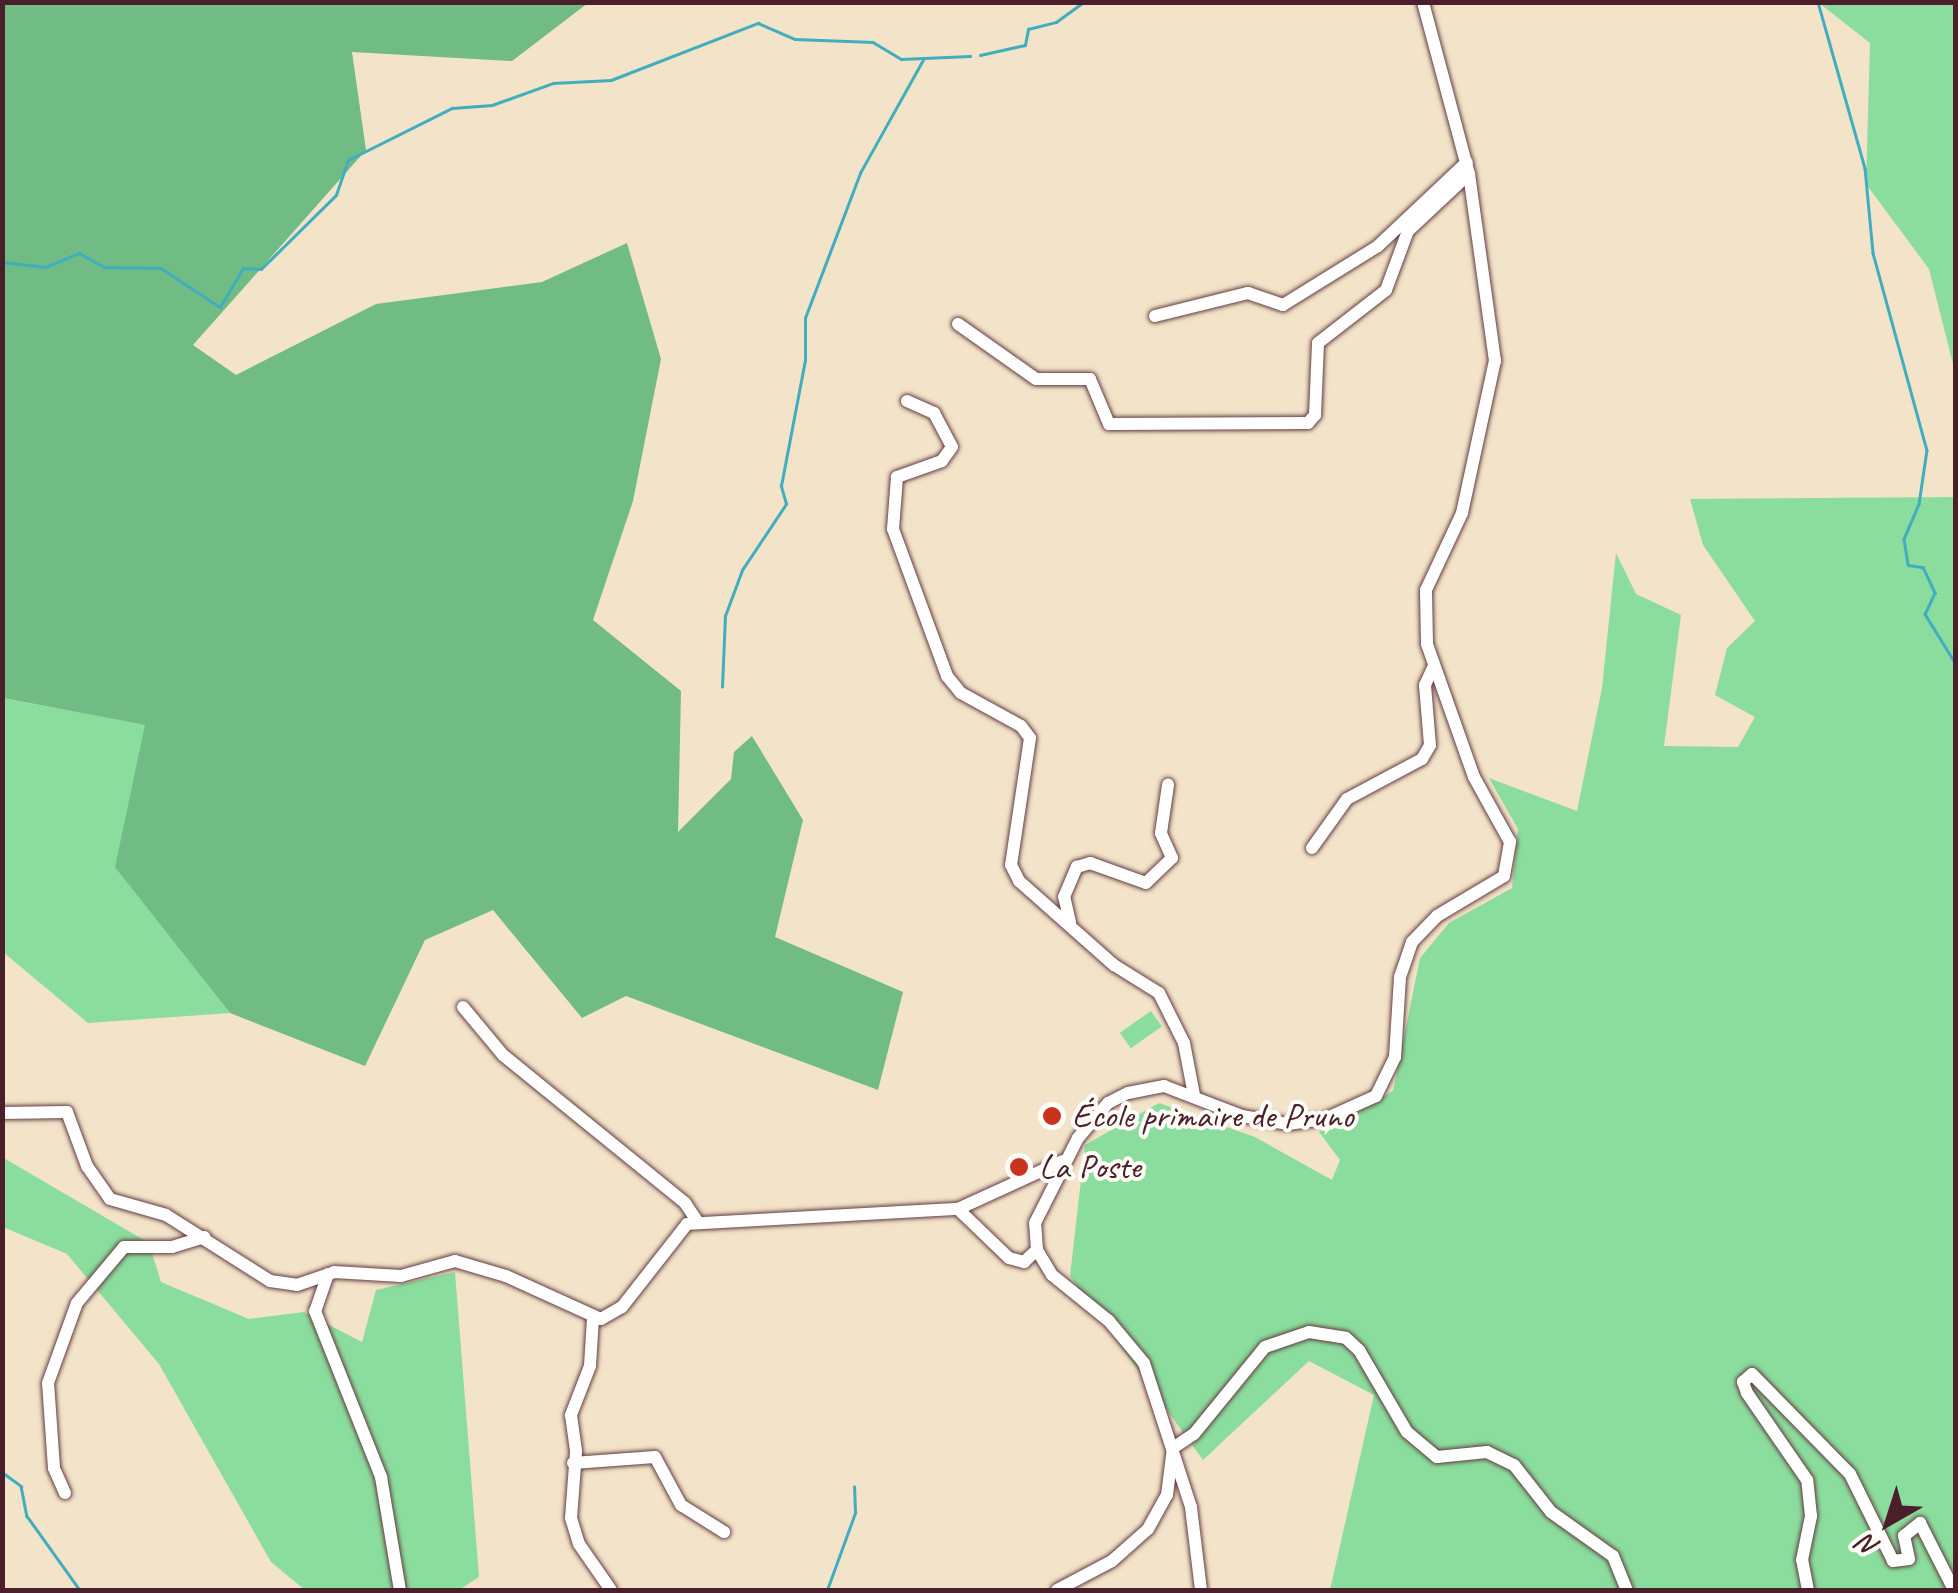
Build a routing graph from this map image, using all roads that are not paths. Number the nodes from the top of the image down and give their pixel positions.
1 (1423, 2) edge
2 (1468, 168) junction
3 (1155, 316) dead end
4 (958, 324) dead end
5 (906, 401) dead end
6 (1433, 668) junction
7 (1168, 786) dead end
8 (1312, 848) dead end
9 (1070, 922) junction
10 (463, 1006) dead end
11 (1194, 1095) junction
12 (2, 1113) edge
13 (1065, 1160) junction
14 (958, 1210) junction
15 (698, 1222) junction
16 (204, 1238) junction
17 (1036, 1250) junction
18 (1024, 1262) junction
19 (328, 1274) junction
20 (1064, 1286) junction
21 (593, 1318) junction
22 (1172, 1448) junction
23 (573, 1463) junction
24 (65, 1493) dead end
25 (724, 1532) dead end
26 (400, 1590) edge
27 (611, 1590) edge
28 (1057, 1590) edge
29 (1201, 1590) edge
30 (1627, 1590) edge
31 (1808, 1590) edge
32 (1954, 1590) edge

1 - 2 street
2 - 3 street
2 - 4 street
2 - 6 street
5 - 9 street
6 - 8 street
6 - 11 street
7 - 9 street
9 - 11 street
10 - 15 street
11 - 13 street
12 - 16 street
13 - 14 street
13 - 17 street
14 - 15 street
14 - 18 street
15 - 21 street
16 - 19 street
16 - 24 street
17 - 18 street
17 - 20 street
18 - 20 street
19 - 21 street
19 - 26 street
20 - 22 street
21 - 23 street
22 - 28 street
22 - 29 street
22 - 30 street
23 - 25 street
23 - 27 street
31 - 32 street

